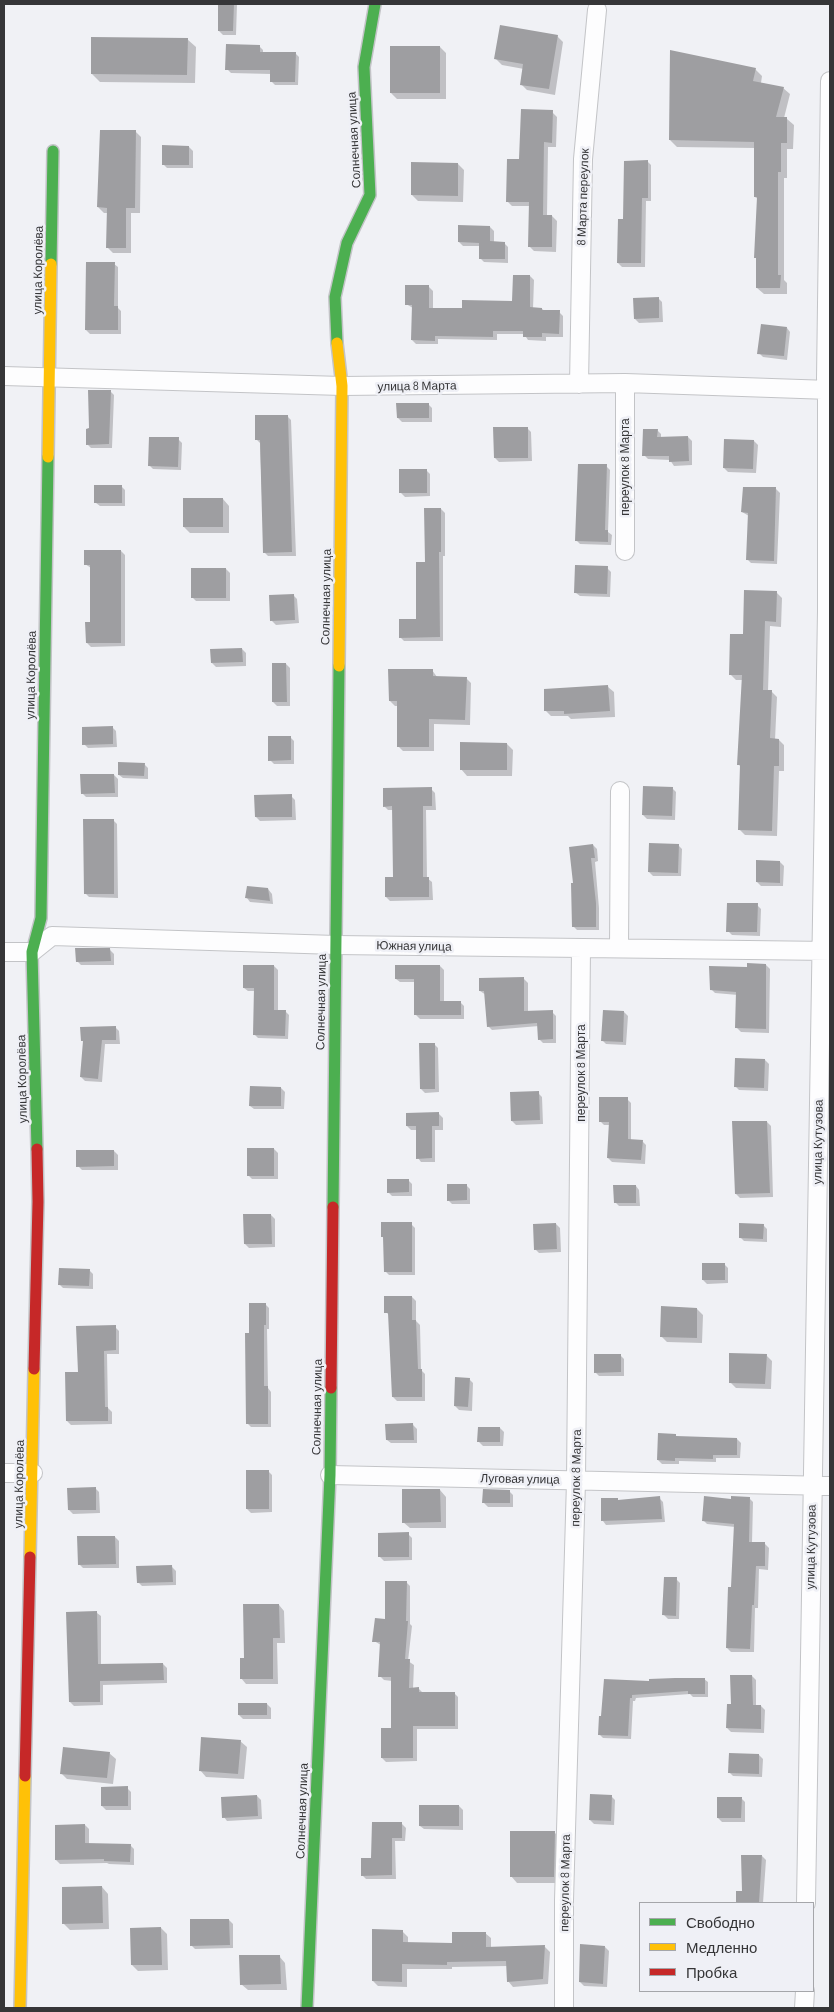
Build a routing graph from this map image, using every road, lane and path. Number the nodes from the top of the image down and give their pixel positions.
1 (375, 4) edge
2 (598, 10) dead end
3 (830, 81) edge
4 (53, 151) dead end
5 (4, 376) edge
6 (50, 378) junction
7 (625, 383) junction
8 (579, 384) junction
9 (342, 386) junction
10 (829, 390) edge
11 (625, 551) dead end
12 (829, 612) edge
13 (620, 791) dead end
14 (336, 945) junction
15 (581, 948) junction
16 (619, 948) junction
17 (826, 951) edge
18 (4, 952) edge
19 (32, 952) junction
20 (4, 1473) edge
21 (33, 1473) junction
22 (330, 1475) junction
23 (576, 1481) junction
24 (812, 1486) junction
25 (830, 1486) edge
26 (806, 1902) edge
27 (804, 1992) edge
28 (20, 2008) edge
29 (307, 2008) edge
30 (564, 2008) edge
31 (804, 2008) edge

1 - 9 street, Солнечная улица
2 - 8 street, 8 Марта переулок
3 - 10 street, улица Кутузова
4 - 6 street, улица Королёва
5 - 6 street, улица 8 Марта
6 - 9 street, улица 8 Марта
6 - 19 street, улица Королёва
7 - 8 street, улица 8 Марта
7 - 10 street, улица 8 Марта
7 - 11 street, переулок 8 Марта
8 - 9 street, улица 8 Марта
9 - 14 street, Солнечная улица
10 - 12 street, улица Кутузова
12 - 17 street, улица Кутузова
13 - 16 street
14 - 15 street, Южная улица
14 - 19 street, Южная улица
14 - 22 street, Солнечная улица
15 - 16 street, Южная улица
15 - 23 street, переулок 8 Марта
16 - 17 street, Южная улица
17 - 24 street, улица Кутузова
18 - 19 street
19 - 21 street, улица Королёва
20 - 21 street
21 - 28 street, улица Королёва
22 - 23 street, Луговая улица
22 - 29 street, Солнечная улица
23 - 24 street, Луговая улица
23 - 30 street, переулок 8 Марта
24 - 25 street, Луговая улица
24 - 26 street, улица Кутузова
27 - 31 street

